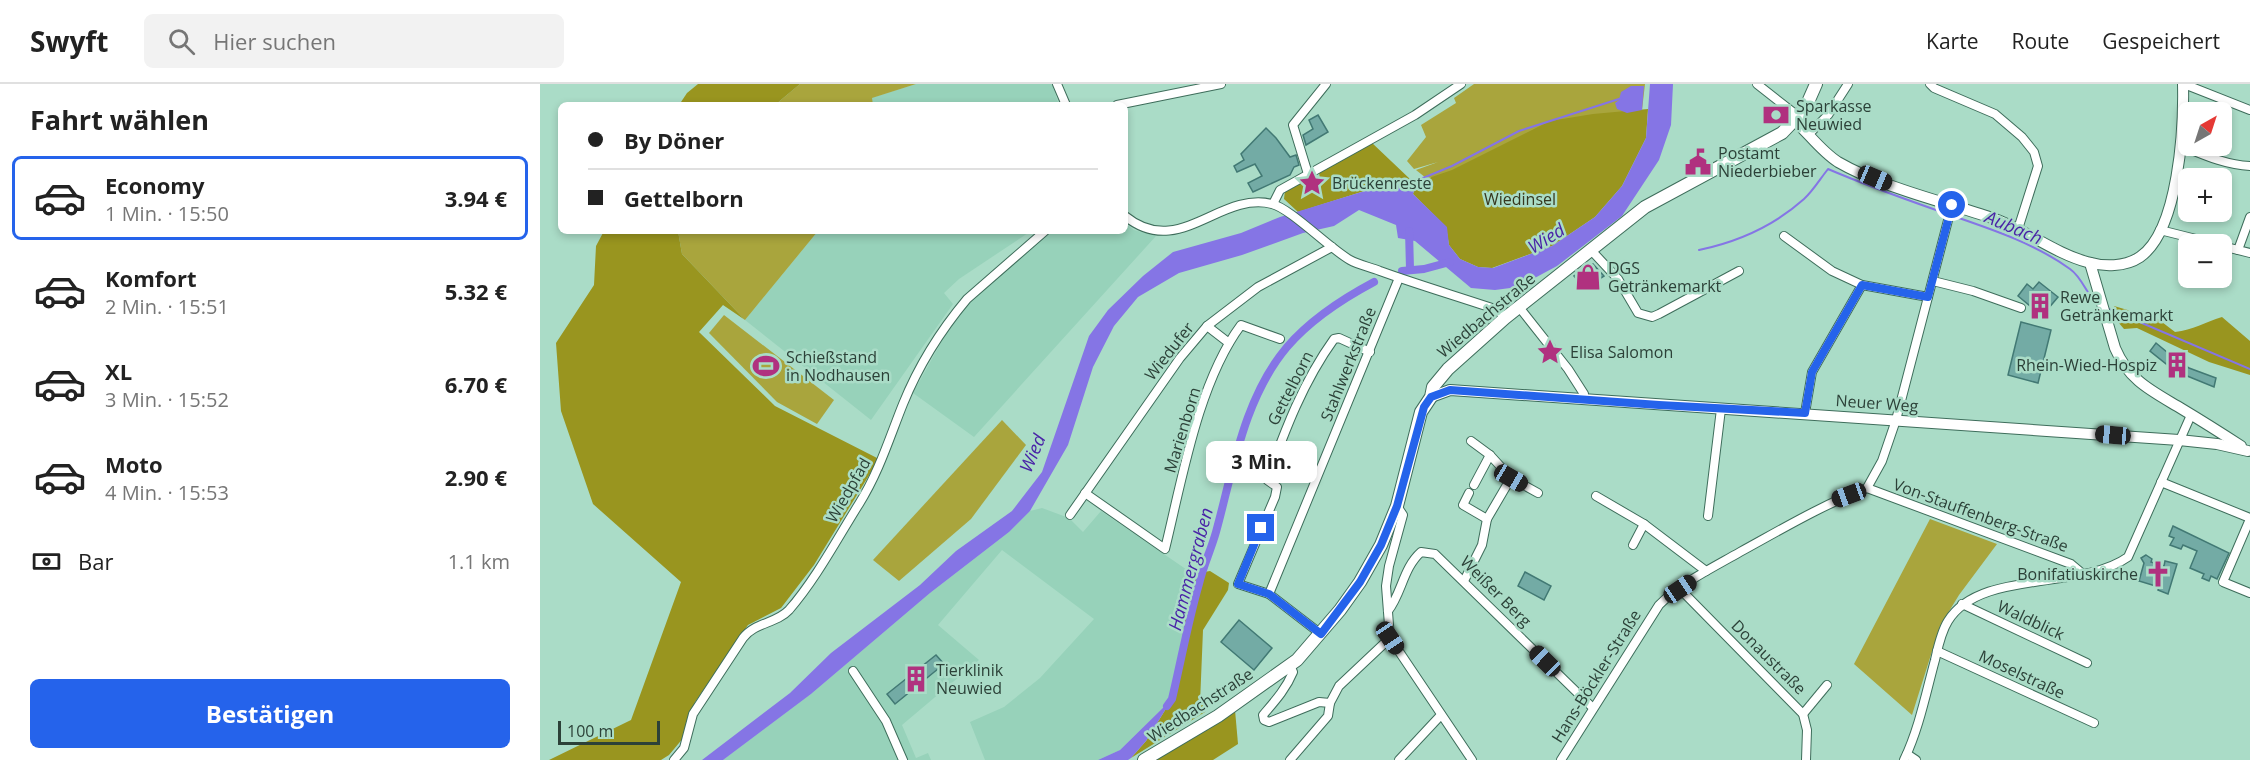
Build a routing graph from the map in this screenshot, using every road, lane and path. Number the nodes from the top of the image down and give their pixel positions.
1 (1057, 84) edge
2 (1221, 84) edge
3 (1326, 84) edge
4 (1461, 84) edge
5 (1757, 84) edge
6 (1816, 84) edge
7 (1848, 84) edge
8 (2183, 84) edge
9 (1932, 86) edge
10 (1065, 102) edge
11 (2183, 102) edge
12 (1128, 103) edge
13 (2250, 110) edge
14 (1797, 119) junction
15 (1809, 134) junction
16 (2180, 156) edge
17 (2208, 156) edge
18 (2250, 166) edge
19 (1308, 174) junction
20 (1273, 204) junction
21 (1950, 212) junction
22 (2250, 217) edge
23 (1128, 218) edge
24 (2018, 229) junction
25 (2160, 230) junction
26 (1042, 234) edge
27 (2178, 234) edge
28 (1784, 236) dead end
29 (1332, 247) junction
30 (2232, 248) edge
31 (1590, 249) junction
32 (2238, 250) junction
33 (2250, 253) edge
34 (2090, 263) junction
35 (1739, 271) dead end
36 (1399, 278) junction
37 (1933, 281) junction
38 (1862, 285) junction
39 (1928, 297) junction
40 (1519, 307) junction
41 (2021, 308) dead end
42 (1505, 318) junction
43 (1207, 326) junction
44 (1280, 339) dead end
45 (1229, 343) junction
46 (1370, 352) junction
47 (1431, 397) junction
48 (1584, 399) junction
49 (1721, 409) junction
50 (1805, 413) junction
51 (2191, 415) junction
52 (1896, 420) junction
53 (2179, 440) junction
54 (1471, 441) dead end
55 (2249, 451) edge
56 (1490, 455) junction
57 (1511, 478) junction
58 (2161, 482) junction
59 (1867, 488) junction
60 (1085, 493) junction
61 (1538, 493) dead end
62 (1596, 496) dead end
63 (1463, 505) junction
64 (1397, 506) junction
65 (1458, 514) dead end
66 (1070, 515) dead end
67 (1708, 516) dead end
68 (2250, 518) edge
69 (1487, 519) junction
70 (1644, 524) junction
71 (1633, 545) dead end
72 (1706, 571) junction
73 (2083, 574) junction
74 (1464, 581) junction
75 (1680, 589) junction
76 (2250, 593) edge
77 (1269, 594) junction
78 (1962, 604) junction
79 (1388, 611) junction
80 (1321, 634) junction
81 (1390, 638) junction
82 (1937, 651) junction
83 (2087, 663) dead end
84 (1290, 665) junction
85 (853, 672) dead end
86 (1827, 685) dead end
87 (1330, 703) junction
88 (1593, 708) junction
89 (1803, 714) junction
90 (1442, 715) junction
91 (2094, 723) dead end
92 (1906, 757) edge
93 (674, 760) edge
94 (903, 760) edge
95 (1144, 760) edge
96 (1290, 760) edge
97 (1399, 760) edge
98 (1472, 760) edge
99 (1561, 760) edge
100 (1806, 760) edge
101 (1916, 760) edge

1 - 10 street
2 - 12 street
3 - 19 street
4 - 19 street
5 - 14 street
6 - 14 main road
7 - 15 street
8 - 11 street
8 - 13 street
9 - 24 street
14 - 15 street
14 - 31 main road, Wiedbachstraße
15 - 21 street
16 - 25 street
17 - 18 street
19 - 20 street
20 - 23 street
20 - 29 street
21 - 24 street
21 - 37 street
22 - 32 street
24 - 34 street
25 - 27 street
25 - 34 street
26 - 93 street, Wiedpfad
28 - 38 street
29 - 36 street
29 - 43 street, Wiedufer
30 - 32 street
31 - 35 street
31 - 40 main road, Wiedbachstraße
32 - 33 street
34 - 51 street
36 - 42 street
36 - 46 street, Stahlwerkstraße
37 - 39 street
37 - 41 street
38 - 39 street
38 - 50 street
39 - 52 street
40 - 42 main road, Wiedbachstraße
40 - 48 street
42 - 47 main road, Wiedbachstraße
43 - 45 street
43 - 60 street, Wiedufer
44 - 45 street, Marienborn
45 - 60 street, Marienborn
46 - 77 street, Stahlwerkstraße
46 - 77 street, Gettelborn
47 - 48 street, Neuer Weg
47 - 64 main road, Wiedbachstraße
48 - 49 street, Neuer Weg
49 - 50 street, Neuer Weg
49 - 67 street
50 - 52 street, Neuer Weg
51 - 53 street
51 - 55 street
52 - 53 street, Neuer Weg
52 - 59 street
53 - 55 street, Neuer Weg
53 - 58 street
54 - 56 street
56 - 57 street
56 - 63 street
57 - 61 street
57 - 69 street
58 - 68 street
58 - 73 street
59 - 72 street, Hans-Böckler-Straße
59 - 73 street, Von-Stauffenberg-Straße
60 - 66 street, Wiedufer
62 - 70 street
63 - 65 street
63 - 69 street
64 - 79 street
64 - 80 main road, Wiedbachstraße
68 - 76 street
69 - 74 street
70 - 71 street
70 - 72 street
72 - 75 street, Hans-Böckler-Straße
73 - 78 street
74 - 79 street, Weißer Berg
74 - 88 street, Weißer Berg
75 - 88 street, Hans-Böckler-Straße
75 - 89 street, Donaustraße
77 - 80 street
78 - 82 street
78 - 83 street, Waldblick
79 - 81 street
80 - 84 main road, Wiedbachstraße
81 - 87 street
81 - 90 street
82 - 91 street, Moselstraße
82 - 92 street
84 - 87 street
84 - 95 main road, Wiedbachstraße
85 - 94 street
86 - 89 street
87 - 96 street
88 - 99 street, Hans-Böckler-Straße
89 - 100 street, Donaustraße
90 - 97 street
90 - 98 street
92 - 101 street

